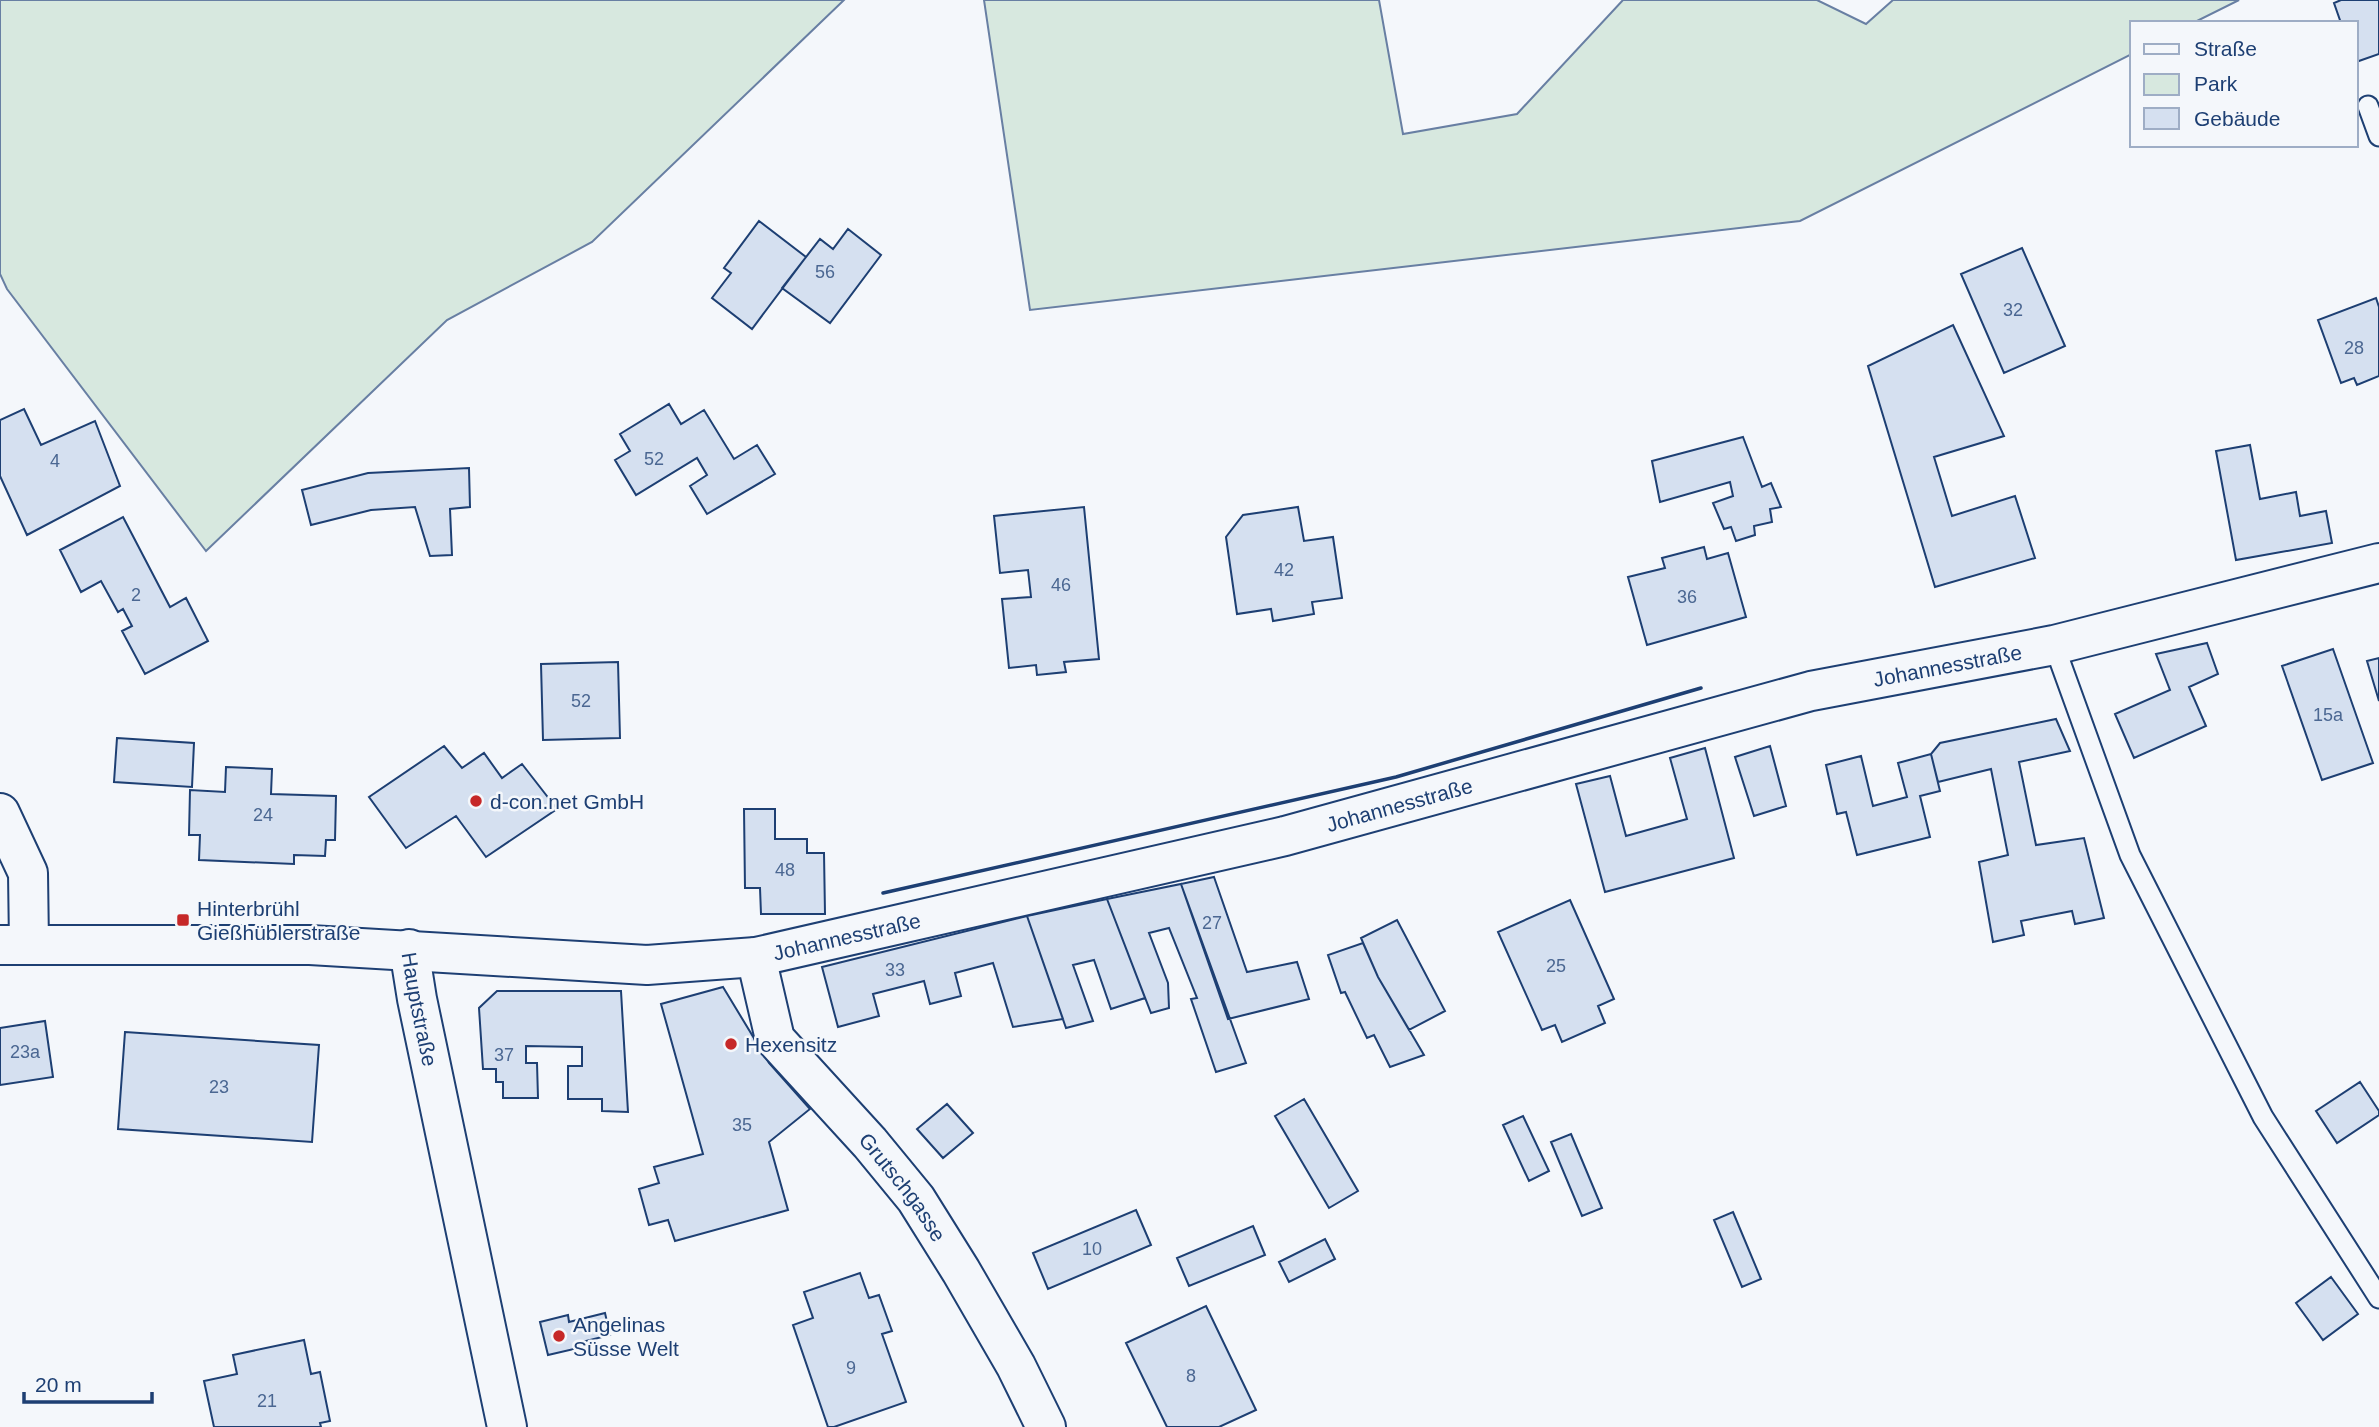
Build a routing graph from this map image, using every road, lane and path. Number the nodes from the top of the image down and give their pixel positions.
1 (2368, 106) dead end
2 (2379, 136) edge
3 (2379, 563) edge
4 (2054, 645) junction
5 (0, 813) edge
6 (15, 944) edge
7 (409, 949) junction
8 (756, 957) junction
9 (2379, 1298) edge
10 (507, 1427) edge
11 (1046, 1427) edge

1 - 2 lane
3 - 4 main road, Johannesstraße
4 - 8 main road, Johannesstraße
4 - 9 lane
5 - 6 main road
6 - 7 main road, Hauptstraße
7 - 8 main road, Johannesstraße
7 - 10 main road, Hauptstraße
8 - 11 main road, Grutschgasse

